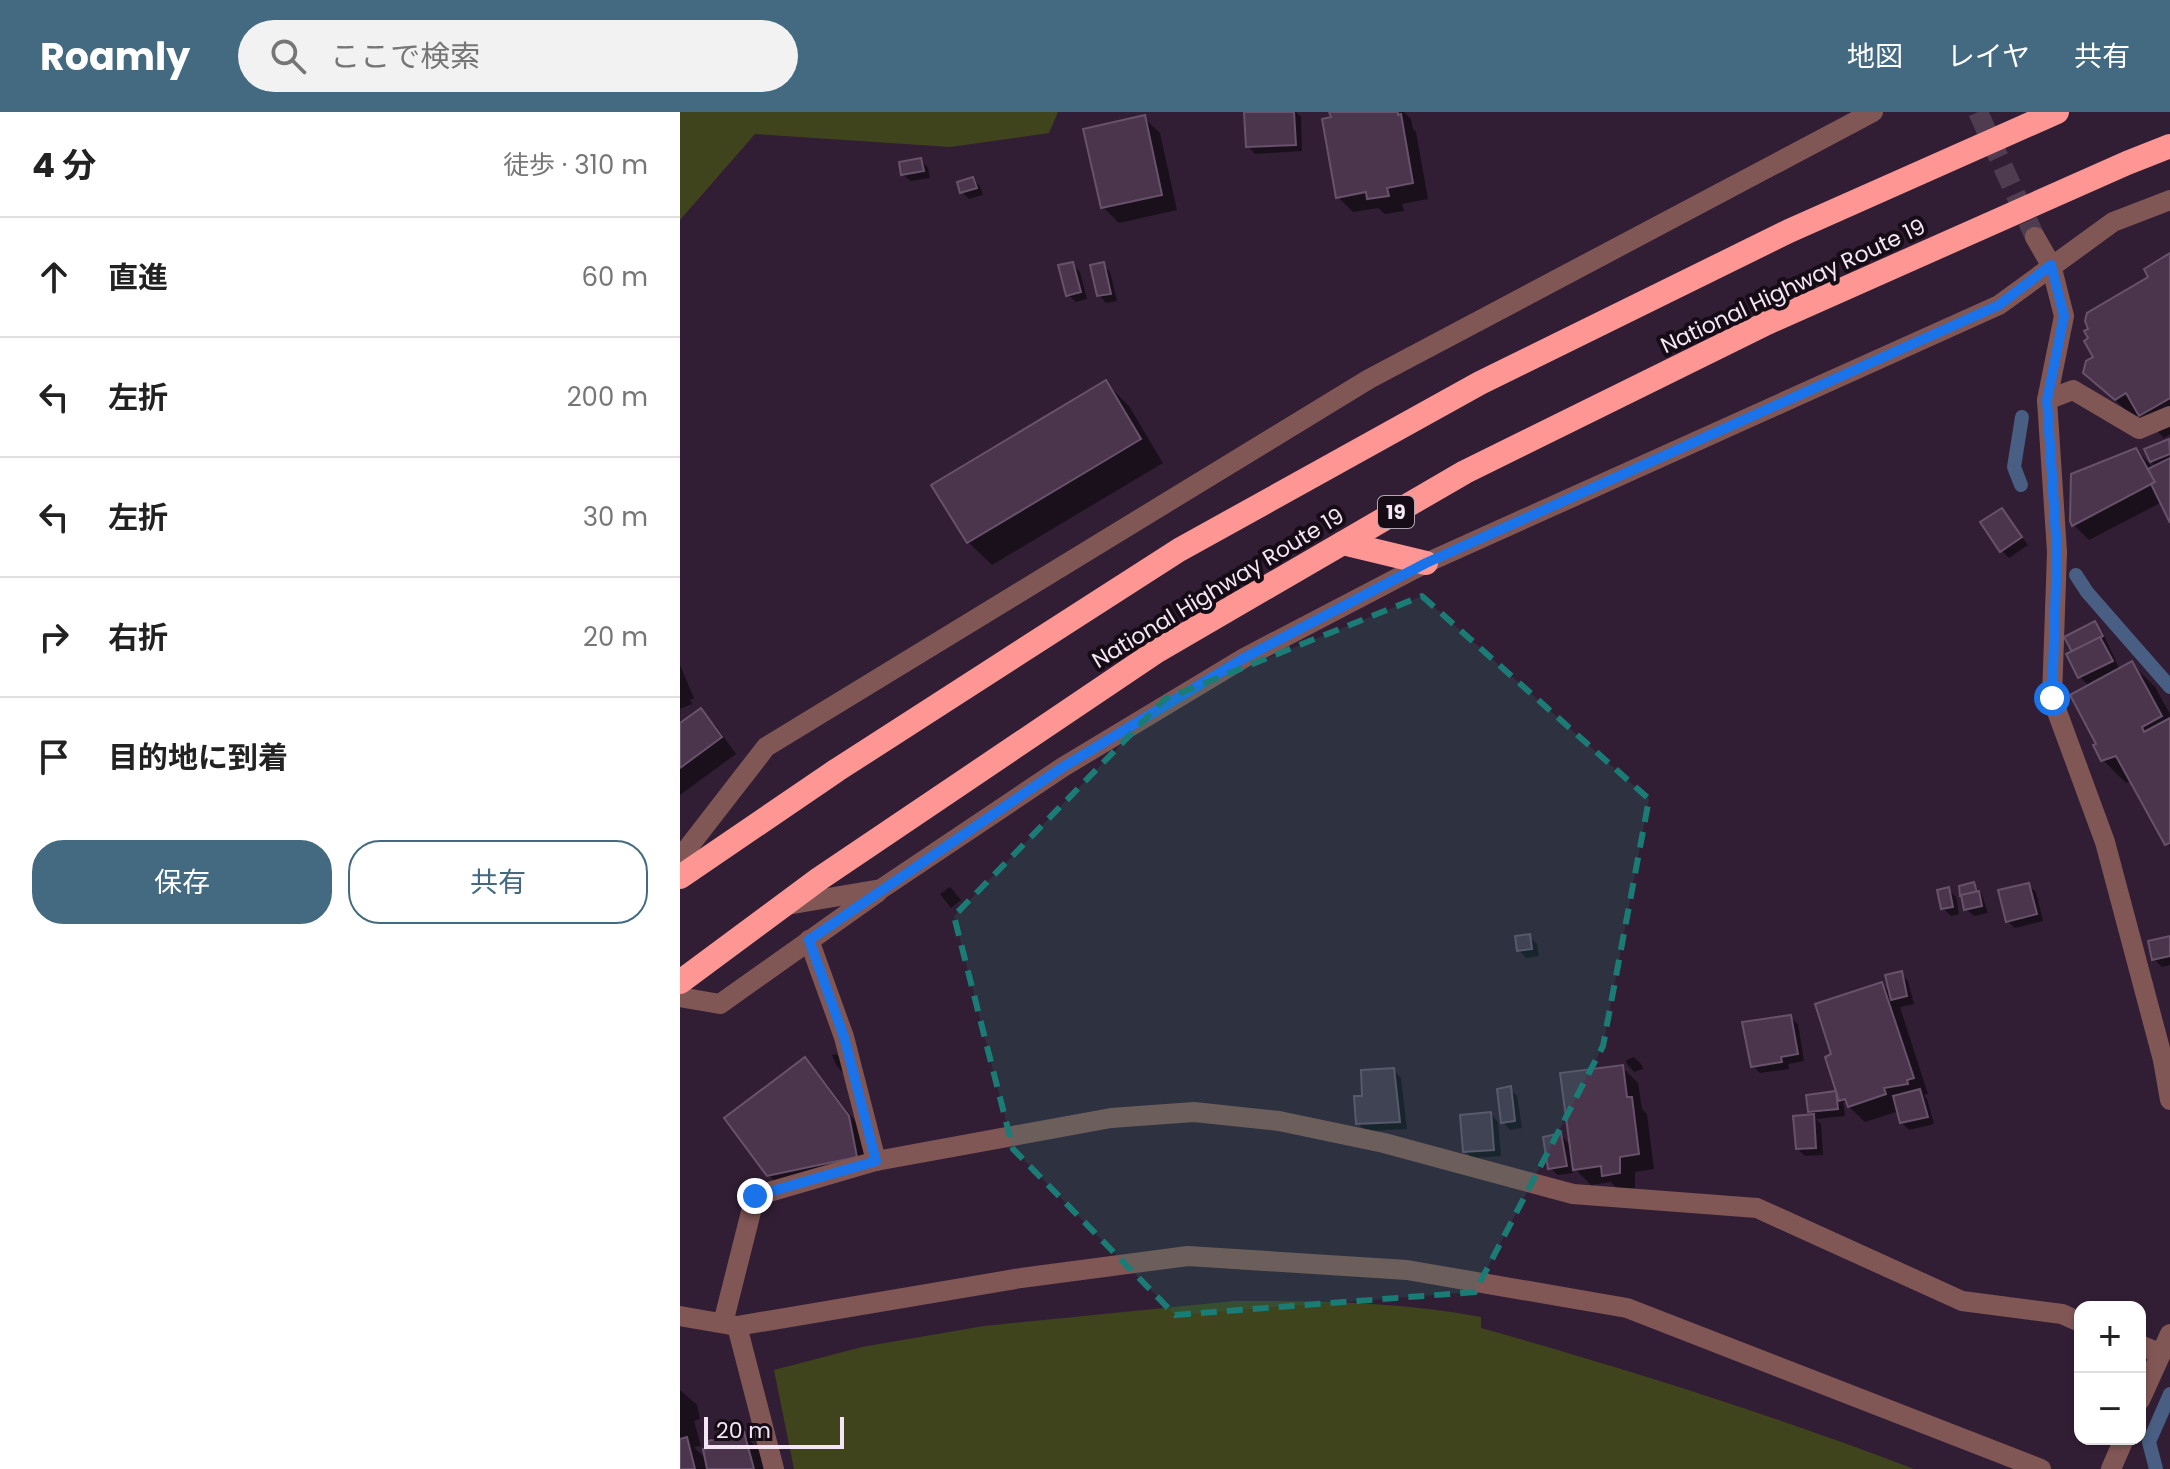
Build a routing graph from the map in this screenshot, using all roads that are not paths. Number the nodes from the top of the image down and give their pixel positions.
1 (1873, 112) edge
2 (2057, 112) edge
3 (2170, 146) edge
4 (2170, 200) edge
5 (2035, 237) tunnel mouth
6 (2051, 265) junction
7 (2047, 400) junction
8 (2170, 416) edge
9 (1343, 543) junction
10 (1426, 563) junction
11 (680, 858) edge
12 (680, 877) edge
13 (881, 889) junction
14 (787, 905) junction
15 (809, 940) junction
16 (680, 982) edge
17 (680, 997) edge
18 (2170, 1100) edge
19 (876, 1161) junction
20 (680, 1316) edge
21 (2074, 1319) edge
22 (730, 1324) junction
23 (2170, 1334) edge
24 (2150, 1349) edge
25 (2145, 1373) edge
26 (2121, 1445) edge
27 (774, 1469) edge
28 (2041, 1469) edge
29 (2111, 1469) edge

1 - 11 street
2 - 12 highway
3 - 9 highway, National Highway Route 19 / 19
4 - 6 street
5 - 6 street
6 - 7 street
6 - 10 street
7 - 8 street
7 - 18 street
9 - 10 highway
9 - 14 highway, National Highway Route 19 / 19
10 - 13 street
13 - 14 street
13 - 15 street
14 - 16 highway, National Highway Route 19 / 19
15 - 17 street
15 - 19 street
19 - 21 street
19 - 22 street
20 - 22 street
22 - 27 street
22 - 28 street
23 - 24 street
24 - 25 street
26 - 29 street

